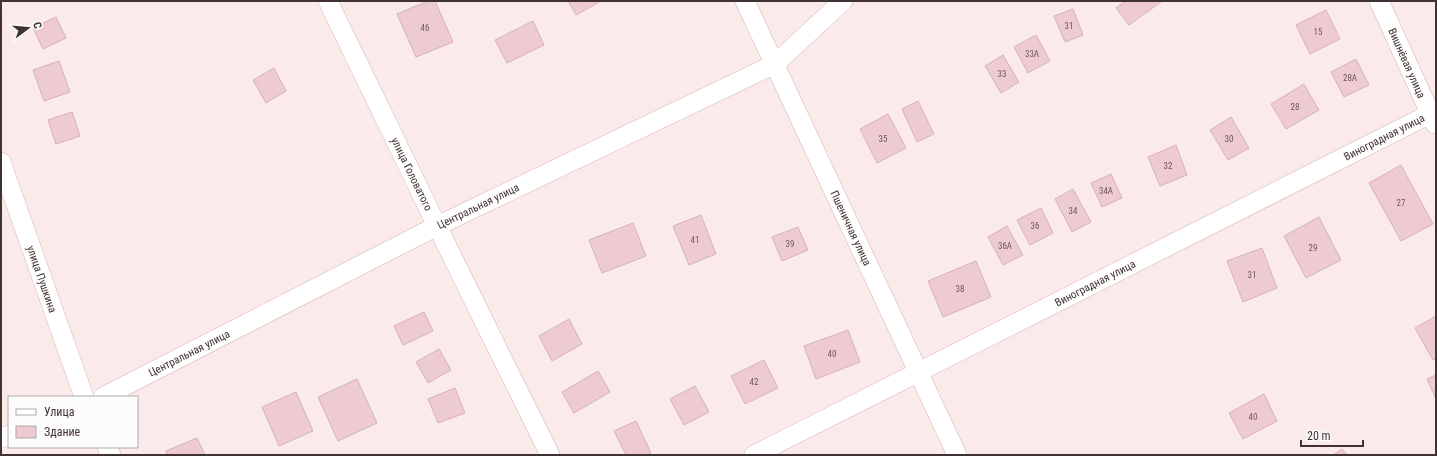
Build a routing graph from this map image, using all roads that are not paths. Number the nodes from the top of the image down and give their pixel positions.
1 (328, 1) edge
2 (745, 1) edge
3 (843, 1) edge
4 (1379, 1) edge
5 (775, 64) junction
6 (1434, 117) edge
7 (1, 162) edge
8 (437, 226) junction
9 (918, 373) junction
10 (84, 396) edge
11 (104, 396) edge
12 (550, 455) edge
13 (754, 455) edge
14 (957, 455) edge

1 - 8 street, улица Головатого
2 - 5 street, Пшеничная улица
3 - 5 street, Центральная улица
4 - 6 street, Вишнёвая улица
5 - 8 street, Центральная улица
5 - 9 street, Пшеничная улица
6 - 9 street, Виноградная улица
7 - 10 street, улица Пушкина
8 - 11 street, Центральная улица
8 - 12 street, улица Головатого
9 - 13 street, Виноградная улица
9 - 14 street, Пшеничная улица

